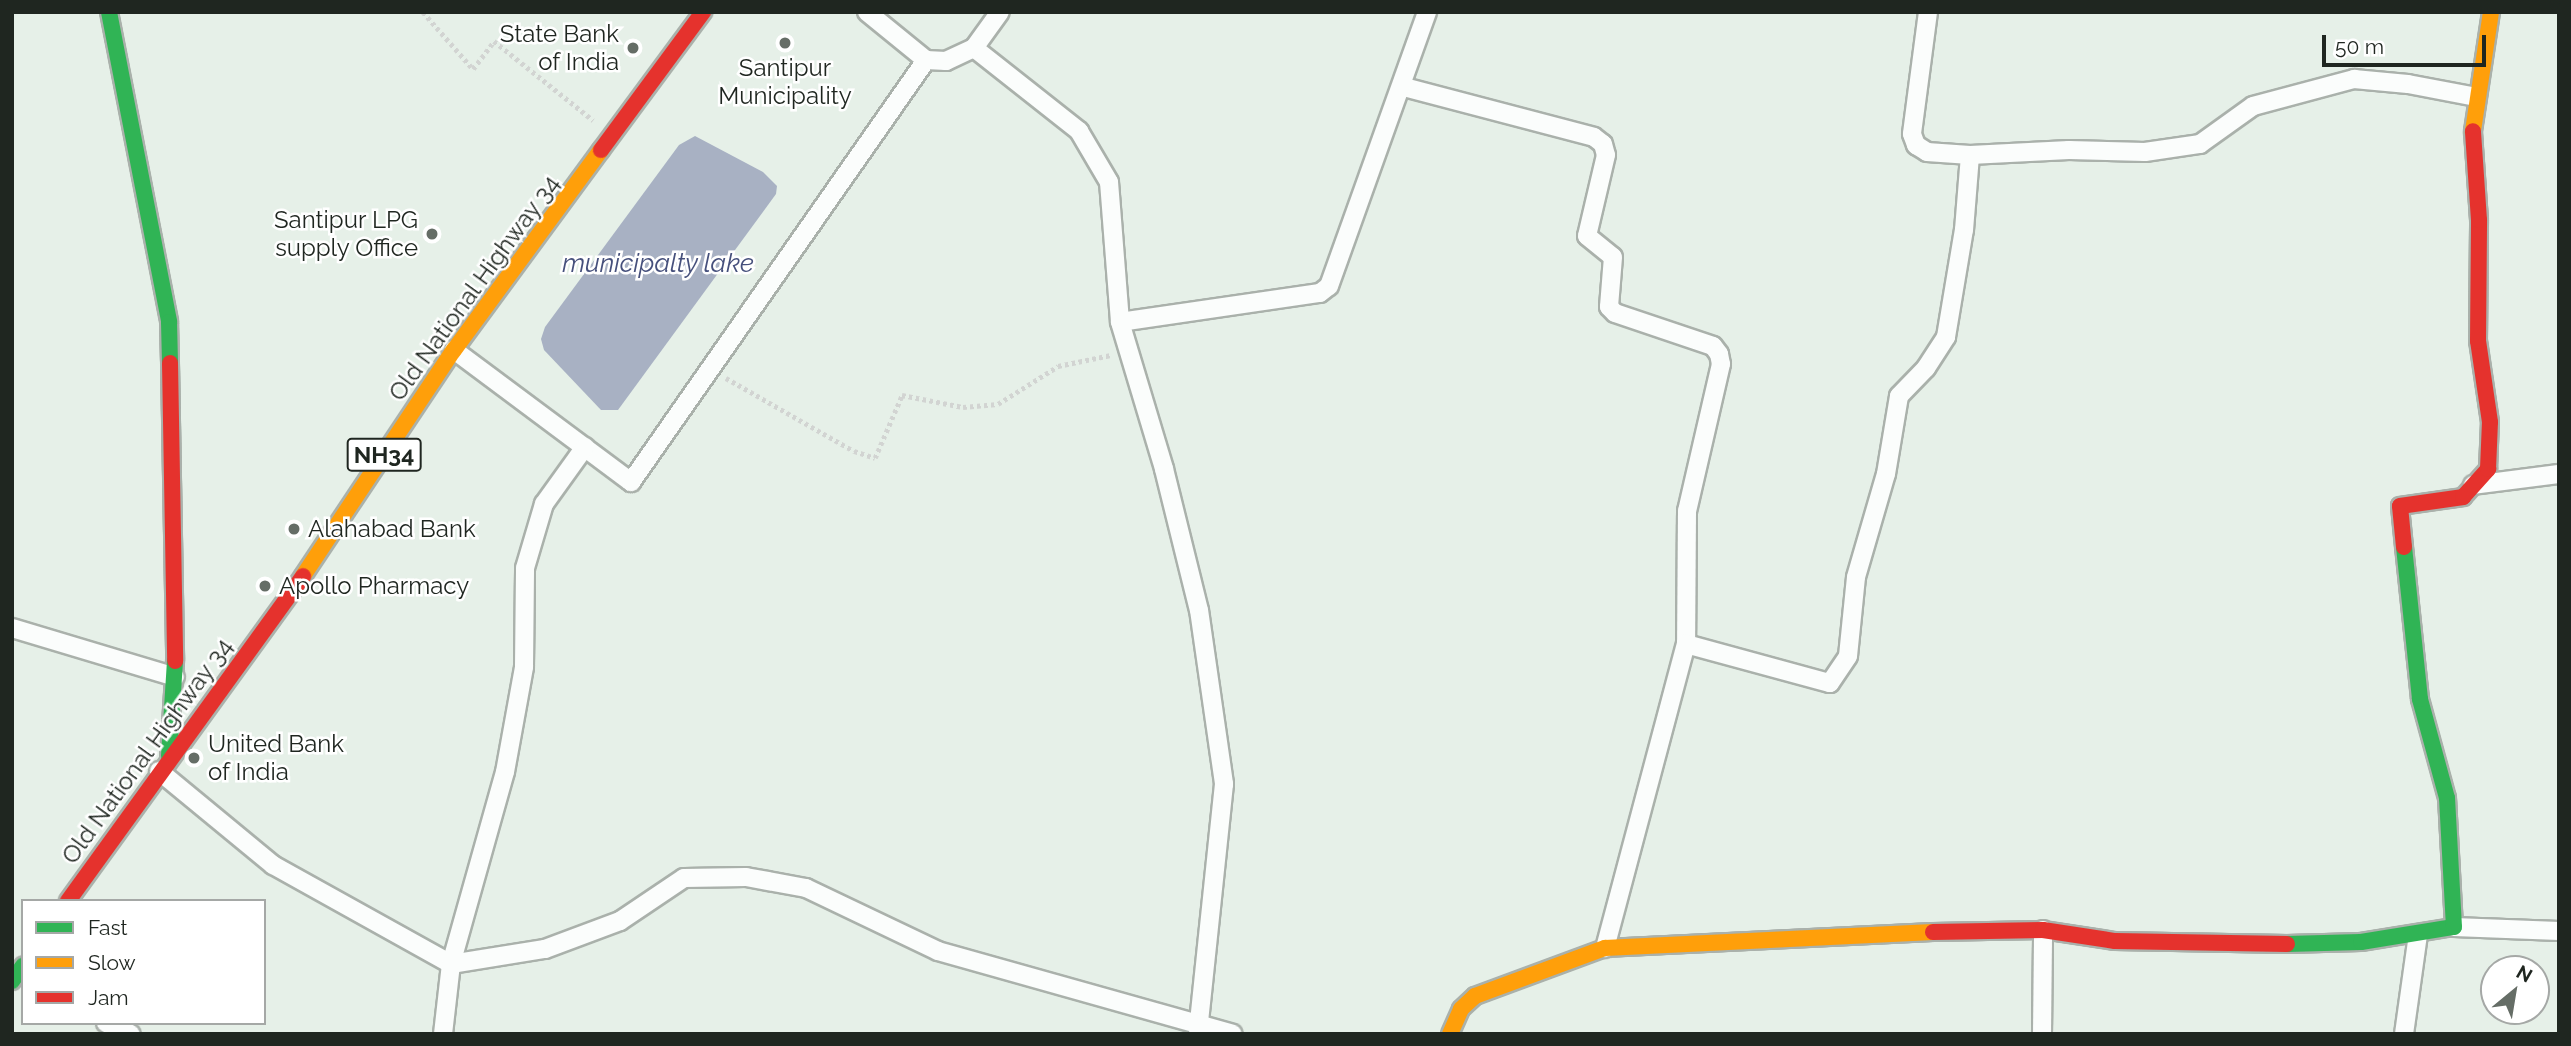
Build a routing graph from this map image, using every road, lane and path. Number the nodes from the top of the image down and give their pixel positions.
1 (108, 12) edge
2 (423, 12) edge
3 (703, 12) edge
4 (867, 12) edge
5 (1000, 12) edge
6 (1427, 12) edge
7 (1928, 12) edge
8 (2491, 12) edge
9 (974, 48) junction
10 (926, 60) junction
11 (1404, 87) junction
12 (2476, 97) junction
13 (611, 134) junction
14 (1970, 155) junction
15 (1120, 322) junction
16 (454, 350) junction
17 (1126, 352) junction
18 (710, 369) junction
19 (584, 447) junction
20 (2559, 474) edge
21 (2473, 485) junction
22 (12, 628) edge
23 (1686, 644) junction
24 (175, 677) junction
25 (164, 763) junction
26 (69, 899) edge
27 (2454, 927) junction
28 (2043, 930) junction
29 (2559, 931) edge
30 (2418, 935) junction
31 (1605, 948) junction
32 (451, 964) junction
33 (111, 1025) edge
34 (1199, 1028) edge
35 (131, 1034) edge
36 (443, 1034) edge
37 (1233, 1034) edge
38 (1450, 1034) edge
39 (2042, 1034) edge
40 (2404, 1034) edge

1 - 24 street
2 - 13 path
3 - 13 street, Old National Highway 34 / NH34
4 - 10 street
5 - 9 street
6 - 11 street
7 - 14 street
8 - 12 street
9 - 10 street
9 - 15 street
10 - 18 street
11 - 15 street
11 - 23 street
12 - 14 street
12 - 21 street
13 - 16 street, Old National Highway 34 / NH34
14 - 23 street
15 - 17 street
16 - 19 street
16 - 25 street, Old National Highway 34 / NH34
17 - 18 path
17 - 34 street
18 - 19 street
19 - 32 street
20 - 21 street
21 - 27 street
22 - 24 street
23 - 31 street
24 - 25 street
25 - 26 street, Old National Highway 34 / NH34
25 - 32 street
27 - 29 street
27 - 30 street
28 - 30 street
28 - 31 street
28 - 39 street
30 - 40 street
31 - 38 street
32 - 34 street
32 - 36 street
33 - 35 street
34 - 37 street

